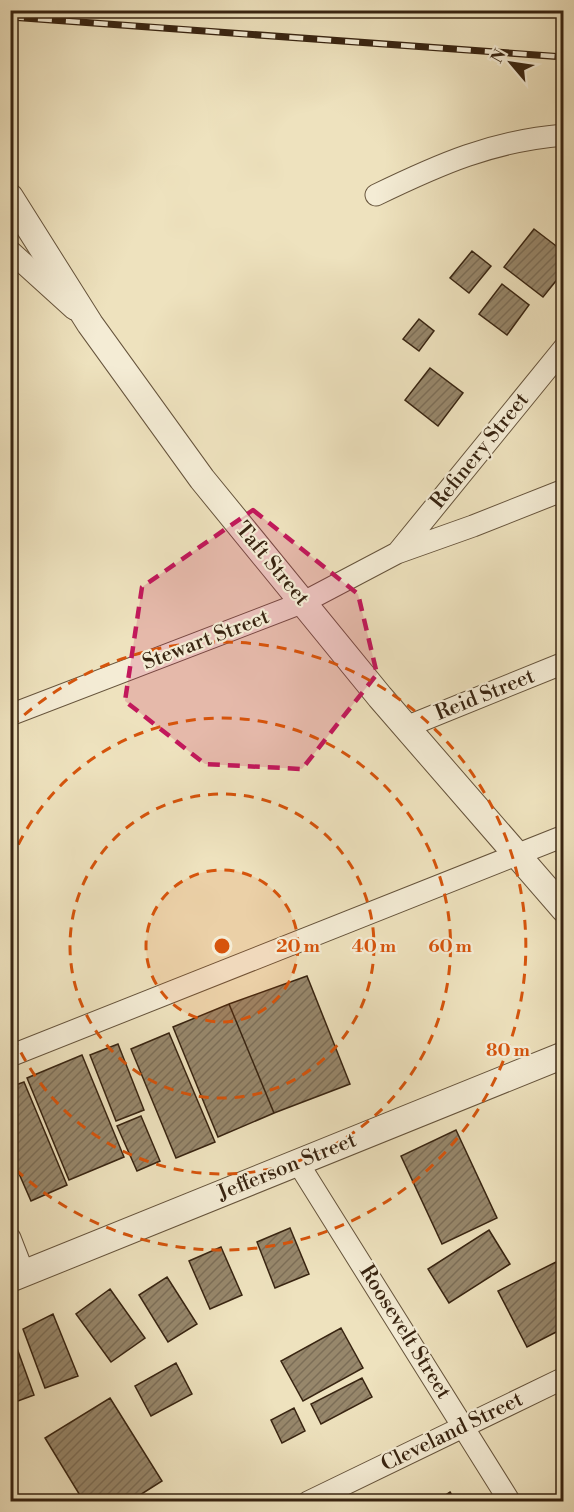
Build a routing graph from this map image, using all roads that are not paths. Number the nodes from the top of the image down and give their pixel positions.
1 (564, 135) edge
2 (376, 195) dead end
3 (10, 197) edge
4 (10, 251) edge
5 (90, 324) junction
6 (564, 348) edge
7 (564, 490) edge
8 (397, 552) junction
9 (304, 602) junction
10 (564, 663) edge
11 (10, 715) edge
12 (406, 727) junction
13 (564, 836) edge
14 (517, 854) junction
15 (564, 909) edge
16 (564, 1055) edge
17 (10, 1056) edge
18 (298, 1163) junction
19 (10, 1238) edge
20 (17, 1276) edge
21 (564, 1378) edge
22 (464, 1426) junction
23 (308, 1502) edge
24 (510, 1502) edge

1 - 2 street
3 - 5 street, Taft Street
4 - 5 street
5 - 9 street, Taft Street
6 - 8 street, Refinery Street
7 - 8 street, Stewart Street
8 - 9 street, Stewart Street
9 - 11 street, Stewart Street
9 - 12 street, Taft Street
10 - 12 street, Reid Street
12 - 14 street, Taft Street
13 - 14 street
14 - 15 street, Taft Street
14 - 17 street
16 - 18 street, Jefferson Street
18 - 20 street, Jefferson Street
18 - 22 street, Roosevelt Street
19 - 20 street
21 - 22 street, Cleveland Street
22 - 23 street, Cleveland Street
22 - 24 street, Roosevelt Street

